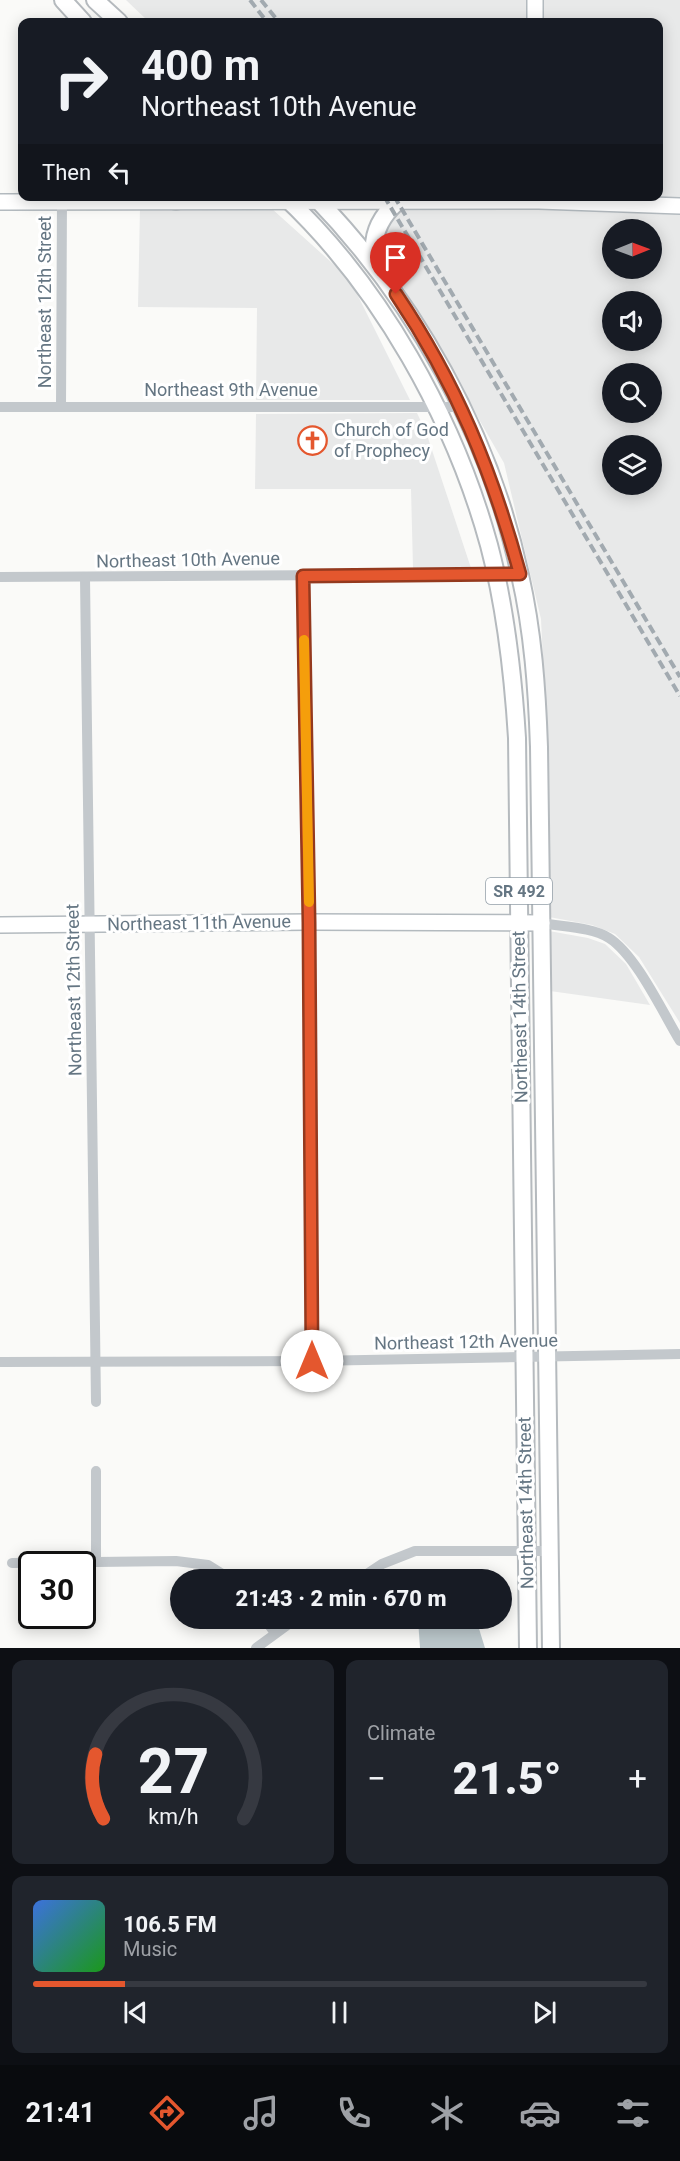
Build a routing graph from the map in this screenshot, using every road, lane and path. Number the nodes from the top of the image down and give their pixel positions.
1 (63, 0) edge
2 (95, 0) edge
3 (535, 0) edge
4 (79, 18) edge
5 (115, 18) edge
6 (535, 18) edge
7 (21, 201) edge
8 (62, 201) edge
9 (288, 201) edge
10 (318, 201) edge
11 (370, 201) edge
12 (444, 201) edge
13 (574, 201) edge
14 (0, 202) edge
15 (397, 202) junction
16 (680, 207) edge
17 (377, 267) junction
18 (436, 406) junction
19 (461, 406) junction
20 (0, 407) edge
21 (61, 407) junction
22 (496, 574) junction
23 (520, 574) junction
24 (303, 576) junction
25 (0, 578) edge
26 (85, 578) junction
27 (309, 922) junction
28 (519, 923) junction
29 (542, 923) junction
30 (90, 924) junction
31 (0, 925) edge
32 (680, 1041) edge
33 (680, 1354) edge
34 (525, 1358) junction
35 (547, 1358) junction
36 (96, 1361) junction
37 (312, 1361) junction
38 (0, 1362) edge
39 (96, 1402) dead end
40 (96, 1470) dead end
41 (96, 1551) edge
42 (527, 1551) junction
43 (550, 1551) junction
44 (96, 1562) edge
45 (12, 1563) dead end
46 (18, 1563) edge
47 (214, 1569) edge
48 (374, 1569) edge
49 (272, 1629) edge
50 (281, 1629) edge
51 (275, 1633) junction
52 (256, 1648) edge
53 (528, 1648) edge
54 (551, 1648) edge

1 - 4 main road
2 - 5 main road
3 - 6 main road
7 - 14 main road
8 - 21 street, Northeast 12th Street
9 - 18 main road, Northeast 14th Street / SR 492
10 - 17 main road, Northeast 14th Street / SR 492
11 - 15 main road
12 - 15 main road
13 - 16 main road
15 - 17 main road
17 - 19 main road, Northeast 14th Street / SR 492
18 - 19 street, Northeast 9th Avenue
18 - 21 street, Northeast 9th Avenue
18 - 22 main road, Northeast 14th Street / SR 492
19 - 23 main road, Northeast 14th Street / SR 492
20 - 21 street, Northeast 9th Avenue
22 - 23 street, Northeast 10th Avenue
22 - 24 street, Northeast 10th Avenue
22 - 28 main road, Northeast 14th Street / SR 492
23 - 29 main road, Northeast 14th Street / SR 492
24 - 26 street, Northeast 10th Avenue
24 - 27 street
25 - 26 street, Northeast 10th Avenue
26 - 30 street, Northeast 12th Street
27 - 28 main road, Northeast 11th Avenue
27 - 30 main road, Northeast 11th Avenue
27 - 37 street
28 - 29 main road, Northeast 11th Avenue
28 - 34 main road, Northeast 14th Street / SR 492
29 - 32 street
29 - 35 main road, Northeast 14th Street / SR 492
30 - 31 main road, Northeast 11th Avenue
30 - 36 street, Northeast 12th Street
33 - 35 street, Northeast 12th Avenue
34 - 35 street, Northeast 12th Avenue
34 - 37 street, Northeast 12th Avenue
34 - 42 main road, Northeast 14th Street / SR 492
35 - 43 main road, Northeast 14th Street / SR 492
36 - 37 street, Northeast 12th Avenue
36 - 38 street, Northeast 12th Avenue
36 - 39 street, Northeast 12th Street
40 - 41 street
42 - 43 street
42 - 48 street
42 - 53 main road, Northeast 14th Street / SR 492
43 - 54 main road, Northeast 14th Street / SR 492
44 - 47 street
45 - 46 street
49 - 51 street
50 - 51 street
51 - 52 street

